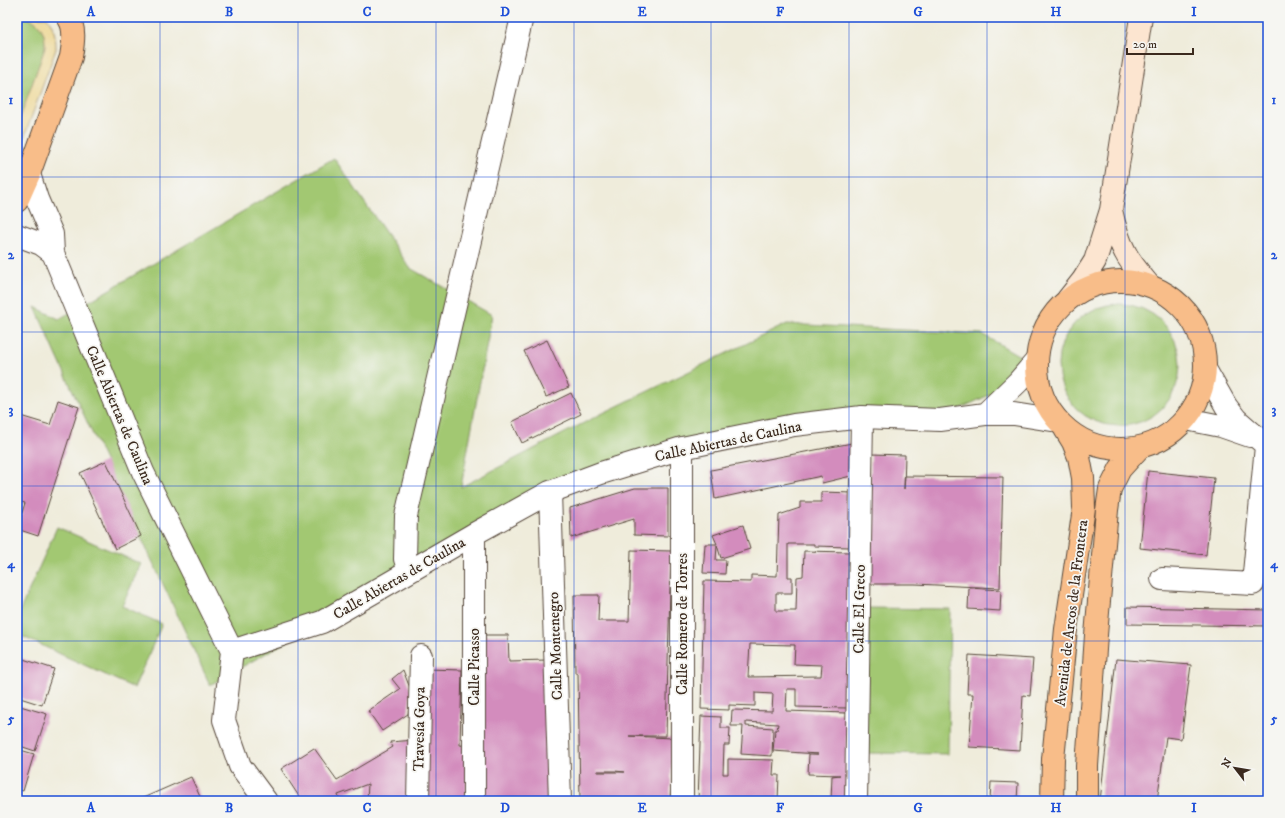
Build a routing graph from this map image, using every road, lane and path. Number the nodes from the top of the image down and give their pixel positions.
1 (522, 17) edge
2 (1141, 17) edge
3 (70, 18) edge
4 (29, 174) junction
5 (17, 201) edge
6 (1110, 210) junction
7 (17, 235) edge
8 (53, 253) junction
9 (1149, 285) junction
10 (1068, 299) junction
11 (1036, 360) junction
12 (1205, 369) junction
13 (984, 414) junction
14 (862, 417) junction
15 (1186, 419) junction
16 (1061, 425) junction
17 (1265, 445) edge
18 (1140, 447) junction
19 (682, 448) junction
20 (550, 492) junction
21 (474, 534) junction
22 (409, 571) junction
23 (1162, 579) dead end
24 (232, 651) junction
25 (421, 656) dead end
26 (266, 801) edge
27 (418, 801) edge
28 (474, 801) edge
29 (560, 801) edge
30 (682, 801) edge
31 (856, 801) edge
32 (1052, 801) edge
33 (1087, 801) edge

1 - 22 street
2 - 6 main road
3 - 4 main road
4 - 5 main road
4 - 8 street, Calle Abiertas de Caulina
6 - 9 main road
6 - 10 main road
7 - 8 street
8 - 24 street, Calle Abiertas de Caulina
9 - 10 main road
9 - 12 main road
10 - 11 main road
11 - 13 street
11 - 16 main road
12 - 15 main road
12 - 17 street
13 - 14 street, Calle Abiertas de Caulina
13 - 16 street, Calle Abiertas de Caulina
14 - 19 street, Calle Abiertas de Caulina
14 - 31 street, Calle El Greco
15 - 17 street
15 - 18 main road
16 - 18 main road
16 - 32 main road, Avenida de Arcos de la Frontera
17 - 23 street
18 - 33 main road, Avenida de Arcos de la Frontera
19 - 20 street, Calle Abiertas de Caulina
19 - 30 street, Calle Romero de Torres
20 - 21 street, Calle Abiertas de Caulina
20 - 29 street, Calle Montenegro
21 - 22 street, Calle Abiertas de Caulina
21 - 28 street, Calle Picasso
22 - 24 street, Calle Abiertas de Caulina
24 - 26 street
25 - 27 street, Travesía Goya

